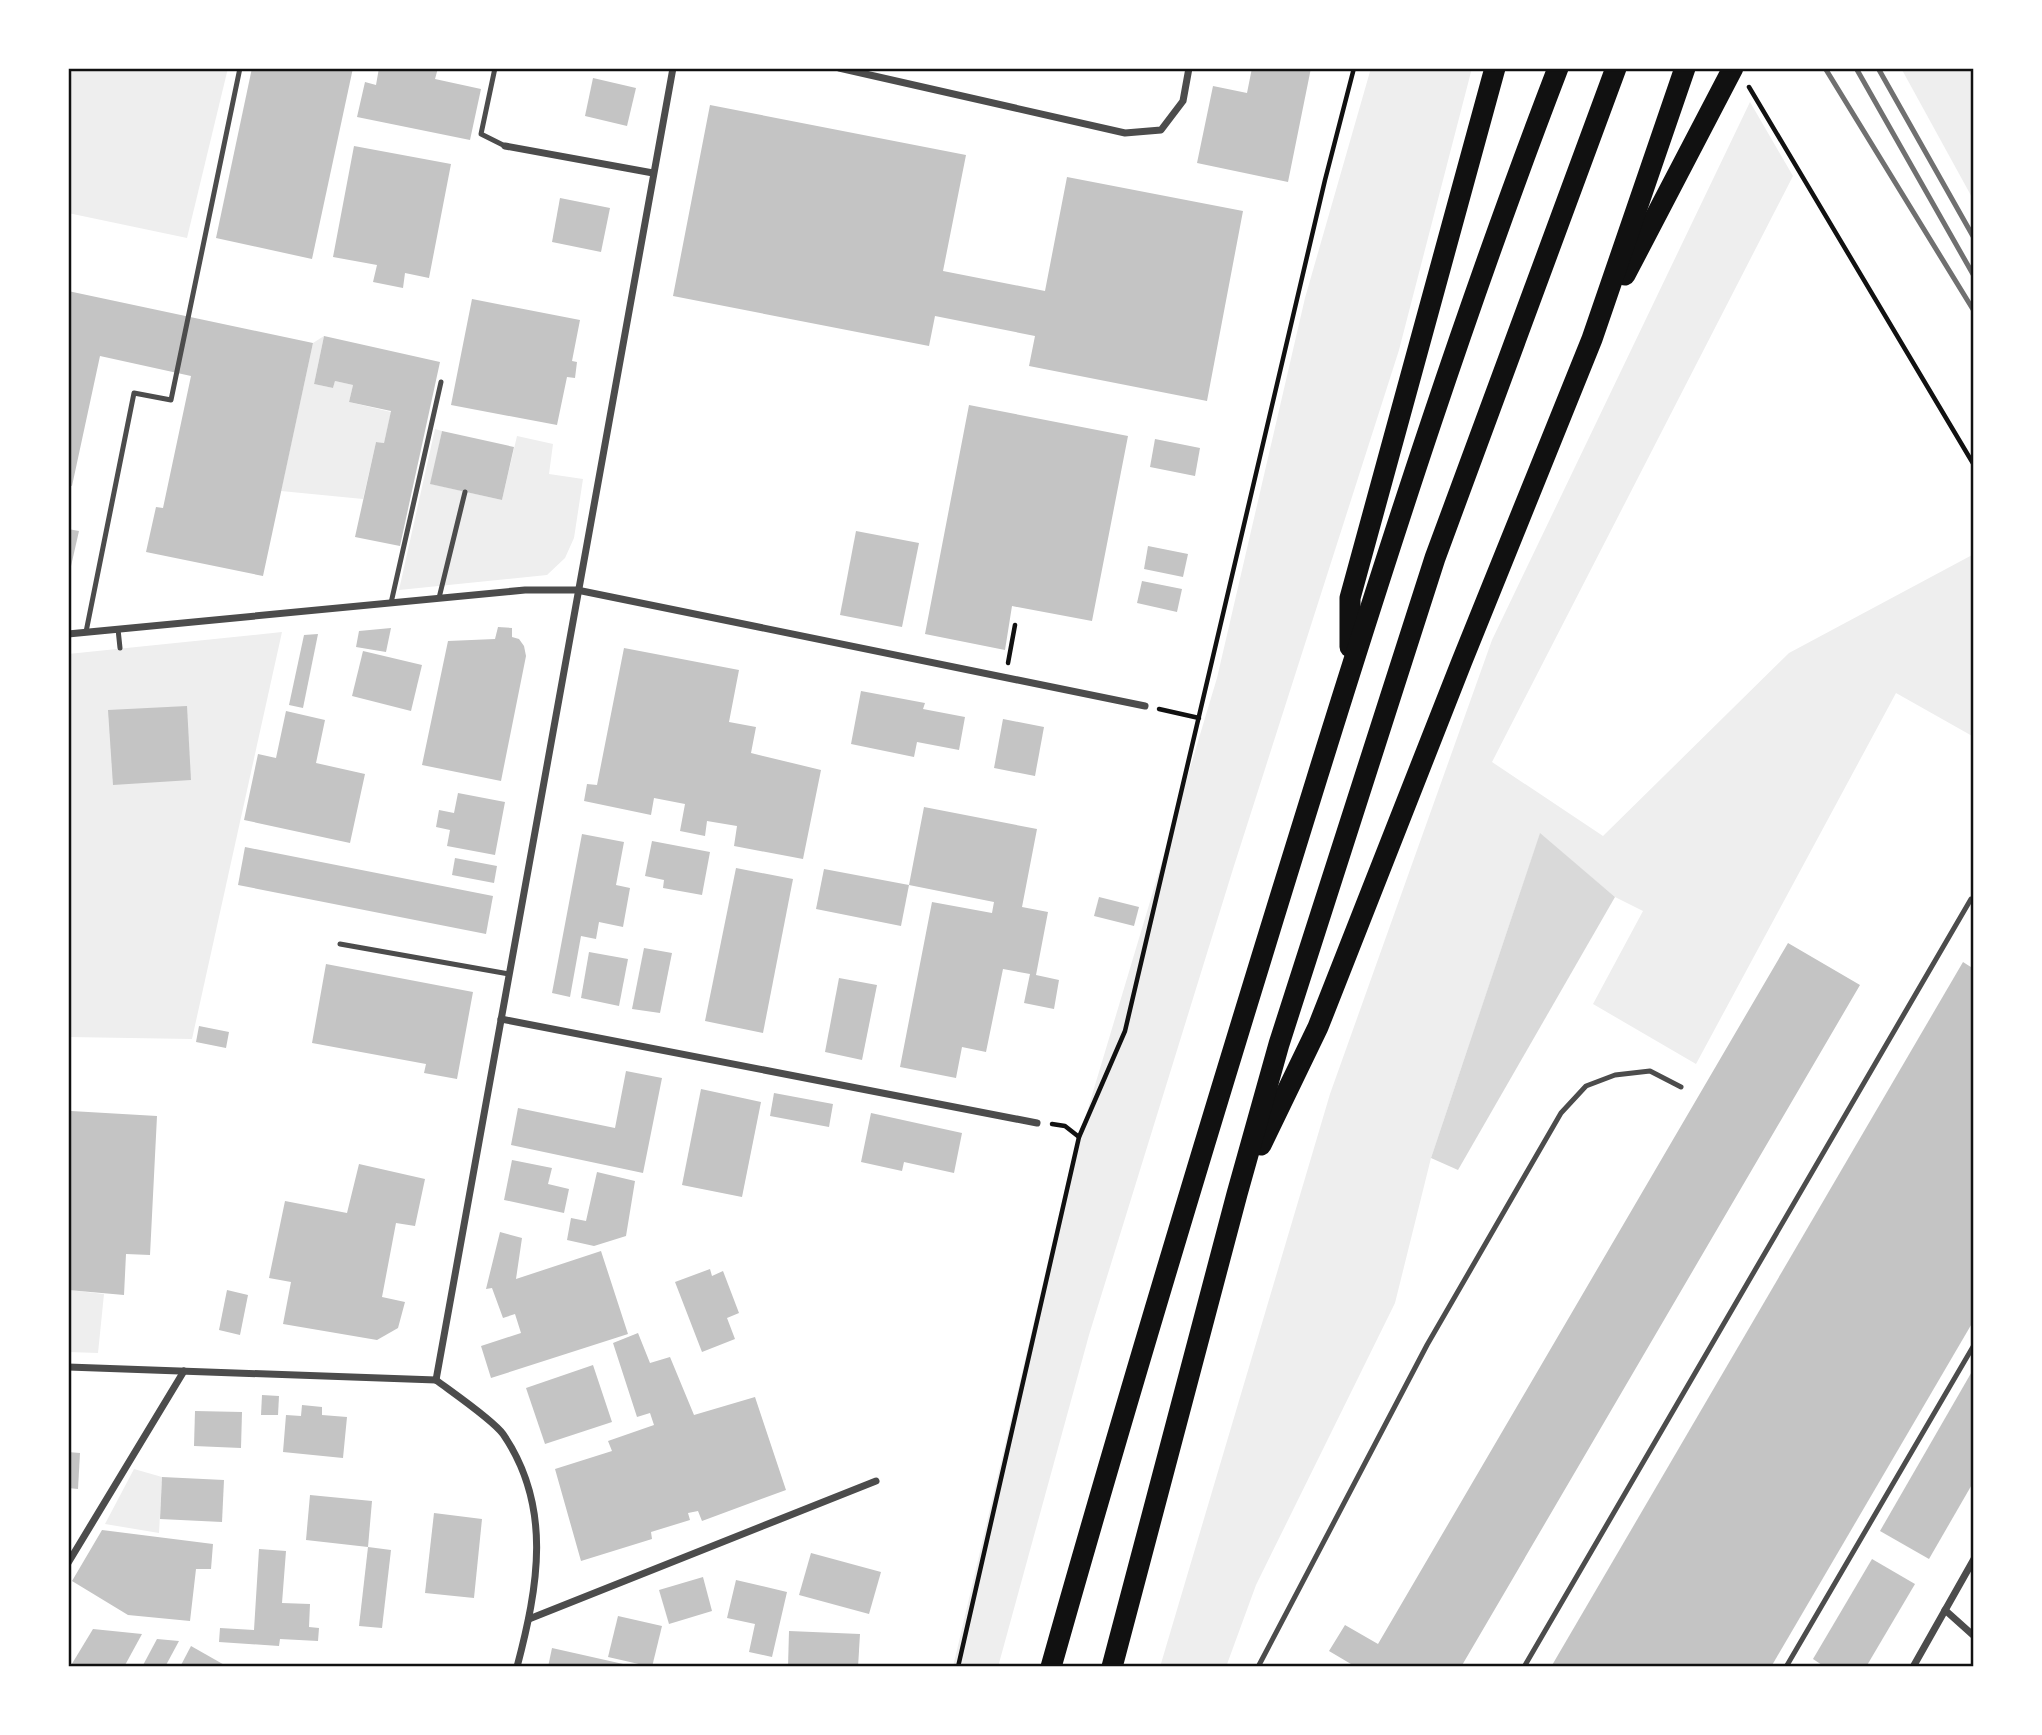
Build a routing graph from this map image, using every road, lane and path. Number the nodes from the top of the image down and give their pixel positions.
1 (240, 68) edge
2 (495, 68) edge
3 (673, 68) edge
4 (839, 68) edge
5 (1189, 68) edge
6 (1354, 68) edge
7 (1495, 68) edge
8 (1558, 68) edge
9 (1616, 68) edge
10 (1685, 68) edge
11 (1734, 77) edge
12 (505, 146) joint
13 (653, 173) junction
14 (1592, 339) junction
15 (441, 382) dead end
16 (1974, 465) edge
17 (465, 492) dead end
18 (577, 590) junction
19 (439, 598) junction
20 (391, 603) junction
21 (1015, 625) dead end
22 (118, 629) junction
23 (86, 632) junction
24 (68, 634) edge
25 (120, 648) dead end
26 (1350, 667) junction
27 (1005, 678) junction
28 (1145, 706) joint
29 (1199, 718) junction
30 (1974, 901) edge
31 (340, 944) dead end
32 (509, 974) junction
33 (500, 1019) junction
34 (1681, 1087) dead end
35 (1037, 1123) joint
36 (1079, 1137) junction
37 (1237, 1194) junction
38 (1974, 1345) edge
39 (68, 1367) edge
40 (184, 1371) junction
41 (436, 1380) junction
42 (876, 1481) dead end
43 (1974, 1559) edge
44 (68, 1563) edge
45 (1945, 1610) junction
46 (529, 1619) junction
47 (1974, 1636) edge
48 (517, 1667) edge
49 (958, 1667) edge
50 (1051, 1667) edge
51 (1112, 1667) edge
52 (1258, 1667) edge
53 (1524, 1667) edge
54 (1786, 1667) edge
55 (1913, 1667) edge

1 - 23 lane
2 - 12 lane
3 - 13 street
4 - 5 street
6 - 29 path
7 - 26 highway
8 - 26 highway
9 - 37 highway
10 - 14 highway
11 - 14 highway
11 - 16 path
12 - 13 street
13 - 18 street
14 - 37 highway
15 - 20 lane
17 - 19 lane
18 - 19 street
18 - 27 street
18 - 32 street
19 - 20 street
20 - 22 street
21 - 27 path
22 - 23 street
22 - 25 lane
23 - 24 street
26 - 50 highway
27 - 28 street
28 - 29 path
29 - 36 path
30 - 53 lane
31 - 32 lane
32 - 33 street
33 - 35 street
33 - 41 street
34 - 52 lane
35 - 36 path
36 - 49 path
37 - 51 highway
38 - 54 lane
39 - 40 street
40 - 41 street
40 - 44 street
41 - 46 street
42 - 46 street
43 - 45 street
45 - 47 street
45 - 55 street
46 - 48 street

